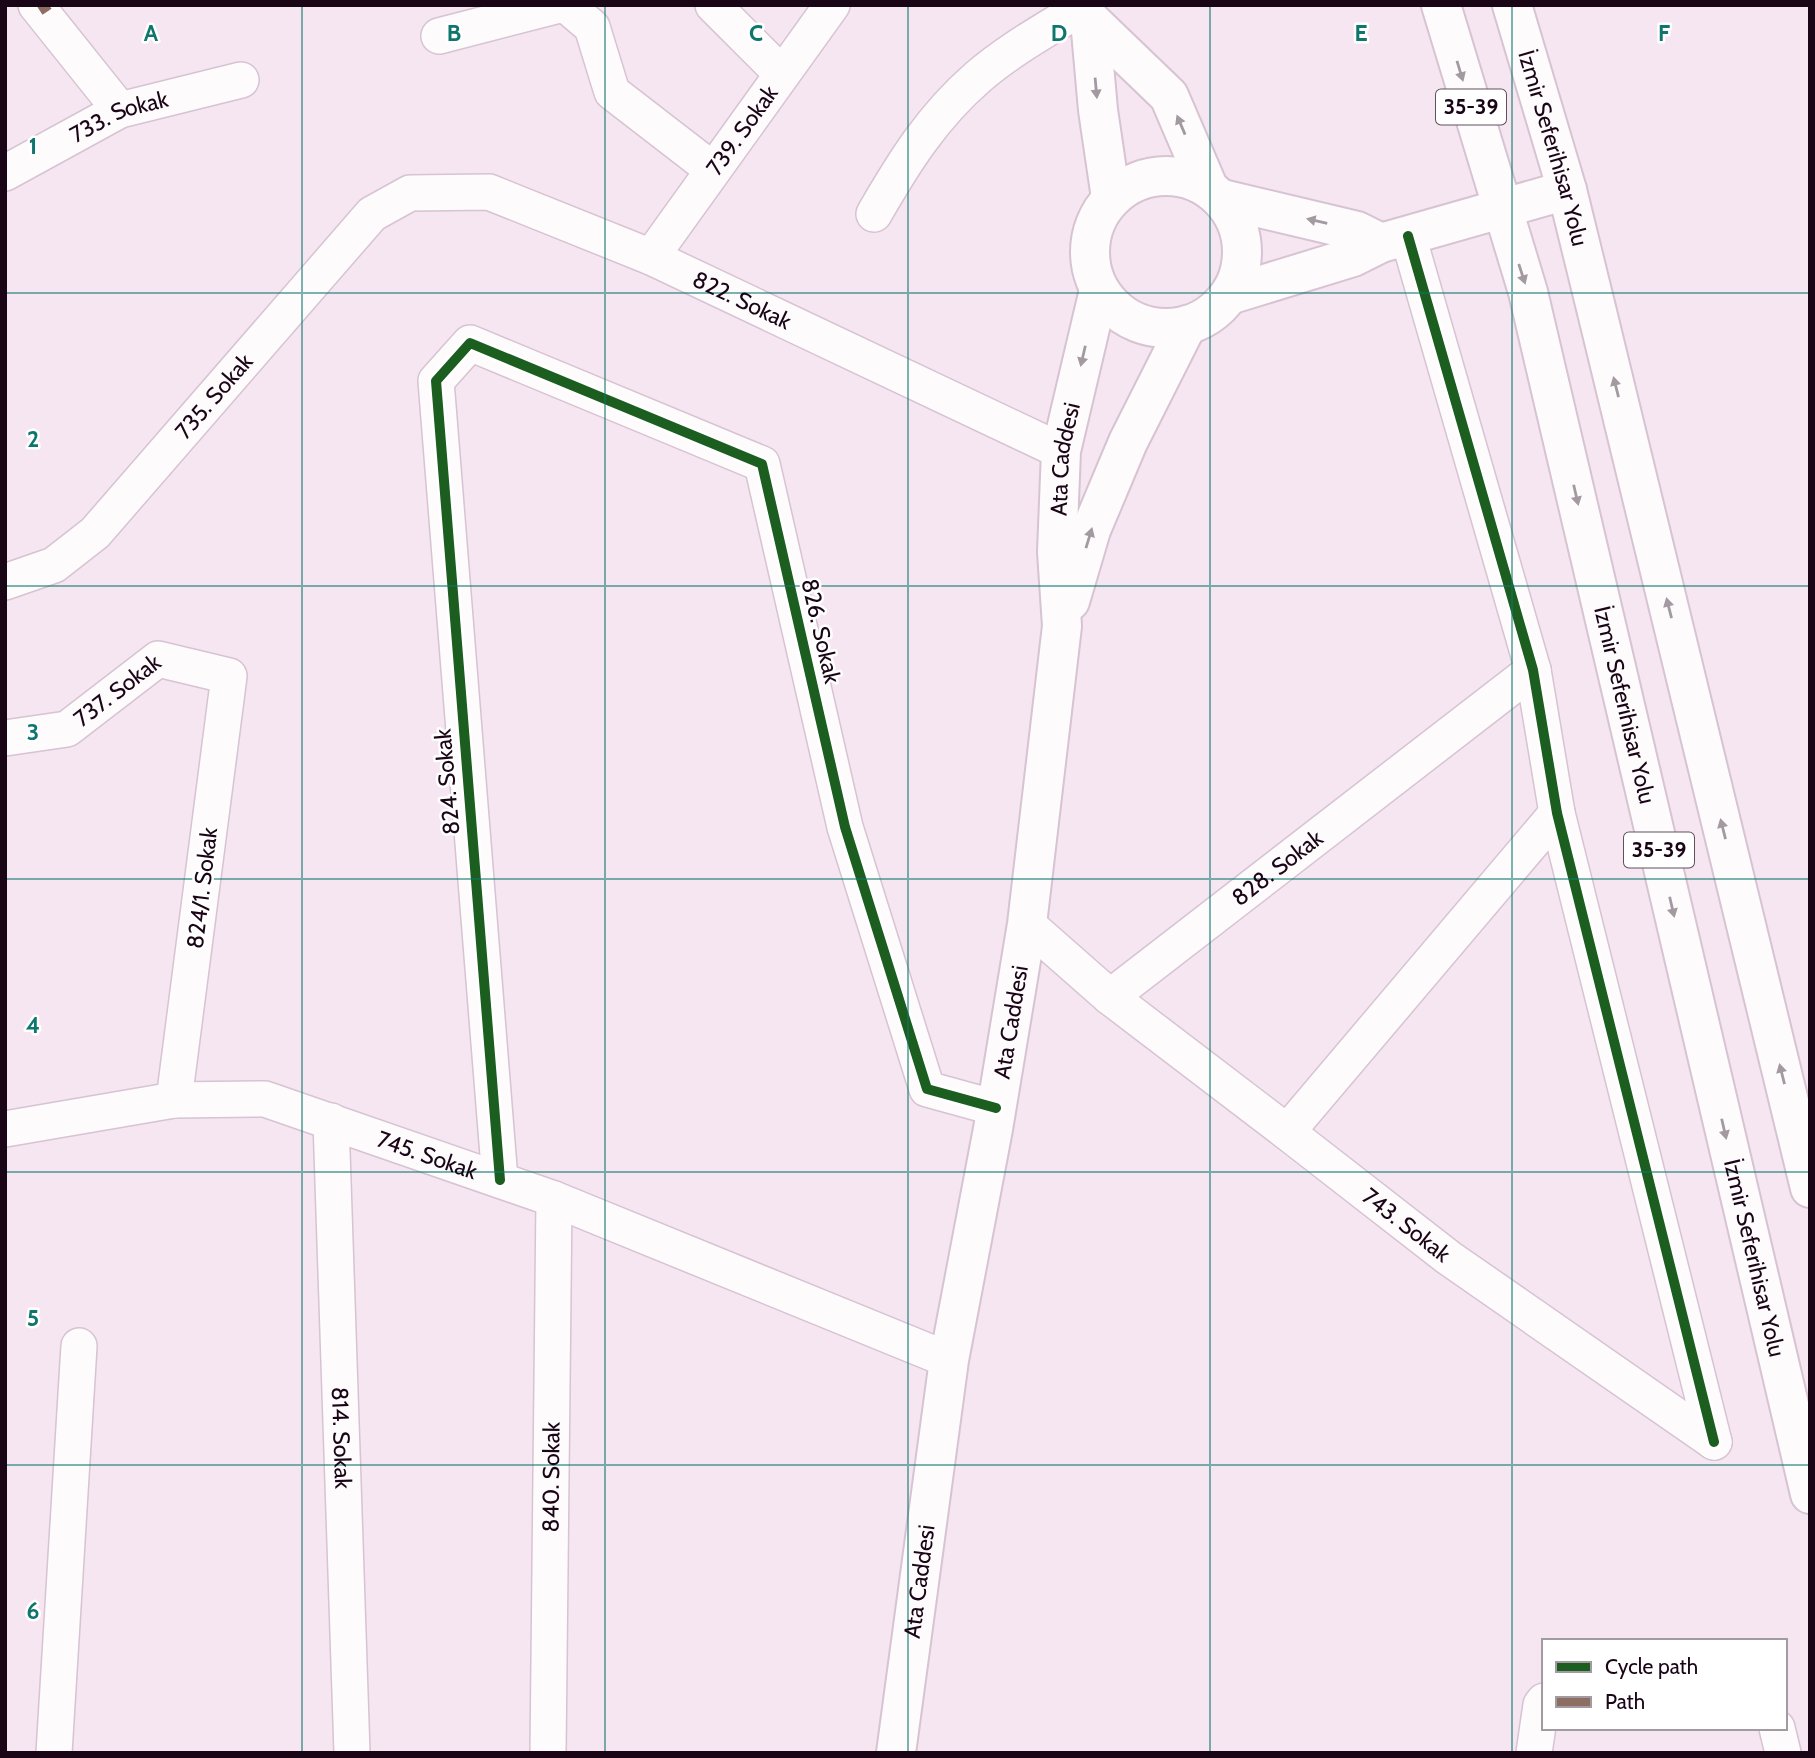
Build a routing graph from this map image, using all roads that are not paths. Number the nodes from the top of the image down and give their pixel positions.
1 (559, 5) edge
2 (566, 5) edge
3 (713, 5) edge
4 (832, 5) edge
5 (1441, 5) edge
6 (1512, 5) edge
7 (41, 7) edge
8 (1083, 11) edge
9 (439, 36) dead end
10 (782, 74) junction
11 (241, 80) dead end
12 (120, 110) junction
13 (713, 170) junction
14 (5, 173) edge
15 (1567, 190) junction
16 (410, 193) joint
17 (1215, 193) junction
18 (1111, 198) junction
19 (1502, 209) junction
20 (874, 214) dead end
21 (1394, 239) junction
22 (651, 257) junction
23 (1099, 290) junction
24 (1229, 295) junction
25 (1187, 325) junction
26 (436, 381) joint
27 (1061, 452) junction
28 (5, 582) edge
29 (1062, 626) junction
30 (1533, 670) junction
31 (229, 676) joint
32 (5, 738) edge
33 (1557, 813) junction
34 (1027, 924) junction
35 (1110, 997) junction
36 (174, 1100) junction
37 (996, 1108) junction
38 (331, 1121) junction
39 (5, 1129) edge
40 (1287, 1132) junction
41 (500, 1180) junction
42 (1810, 1188) edge
43 (554, 1199) junction
44 (79, 1346) dead end
45 (949, 1360) junction
46 (1810, 1494) edge
47 (1542, 1704) edge
48 (1777, 1730) edge
49 (54, 1753) edge
50 (352, 1753) edge
51 (548, 1753) edge
52 (896, 1753) edge
53 (1534, 1753) edge
54 (1783, 1753) edge

1 - 9 street
2 - 13 street
3 - 10 street
4 - 10 street, 739. Sokak
5 -> 19 main road, İzmir Seferihisar Yolu / 35-39
6 - 15 main road, İzmir Seferihisar Yolu / 35-39
7 - 12 street
17 -> 8 main road
8 -> 18 main road
8 - 20 street
10 - 13 street, 739. Sokak
11 - 12 street, 733. Sokak
12 - 14 street, 733. Sokak
13 - 22 street, 739. Sokak
15 - 19 main road
42 -> 15 main road, İzmir Seferihisar Yolu / 35-39
16 - 22 street, 822. Sokak
16 - 28 street, 735. Sokak
17 - 18 main road
21 -> 17 main road
17 - 24 main road
18 - 23 main road
19 - 21 main road
19 -> 46 main road, İzmir Seferihisar Yolu / 35-39
21 - 24 main road
21 - 30 street
22 - 27 street, 822. Sokak
23 - 25 main road
23 -> 27 main road, Ata Caddesi
24 - 25 main road
29 -> 25 main road
26 - 37 street, 826. Sokak
26 - 41 street, 824. Sokak
27 - 29 main road, Ata Caddesi
29 - 34 main road, Ata Caddesi
30 - 33 street
30 - 35 street, 828. Sokak
31 - 32 street, 737. Sokak
31 - 36 street, 824/1. Sokak
33 - 40 street
33 - 40 street, 743. Sokak
34 - 35 street
34 - 37 main road, Ata Caddesi
35 - 40 street, 743. Sokak
36 - 38 street, 745. Sokak
36 - 39 street, 745. Sokak
37 - 45 main road, Ata Caddesi
38 - 41 street, 745. Sokak
38 - 50 street, 814. Sokak
41 - 43 street, 745. Sokak
43 - 45 street, 745. Sokak
43 - 51 street, 840. Sokak
44 - 49 street
45 - 52 main road, Ata Caddesi
47 - 53 street
48 - 54 street

